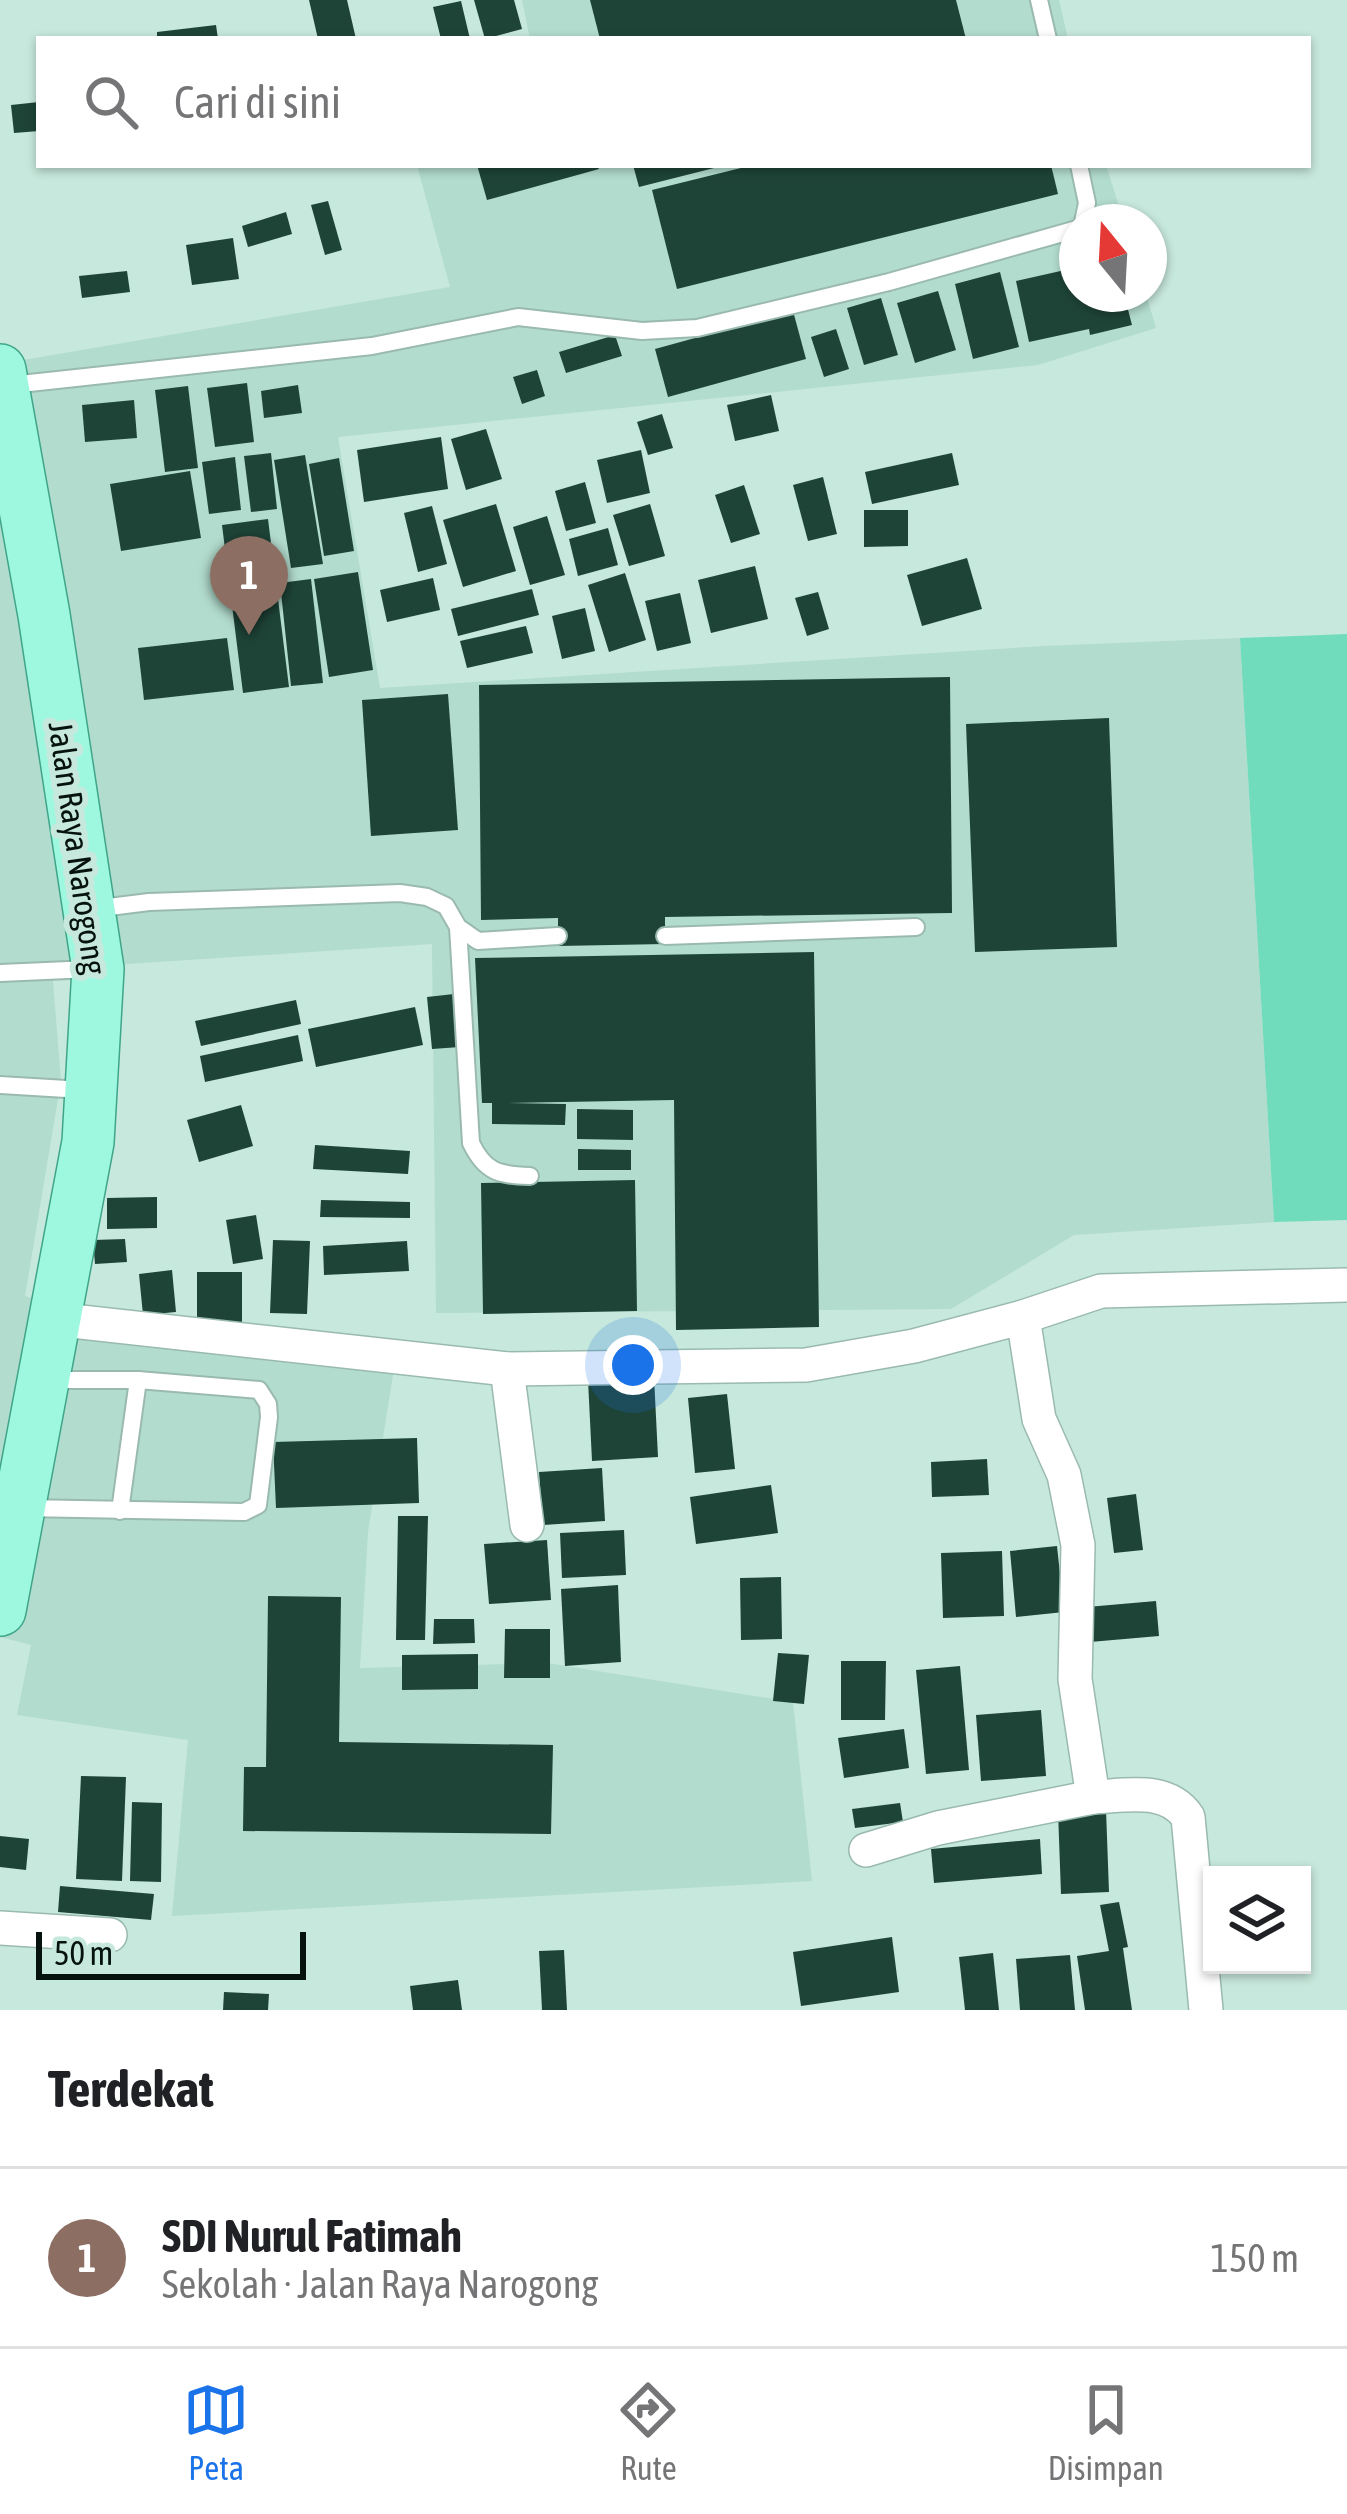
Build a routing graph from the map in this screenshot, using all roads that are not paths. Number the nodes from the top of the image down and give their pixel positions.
1 (1039, 0) edge
2 (1047, 36) edge
3 (1080, 168) edge
4 (1087, 204) edge
5 (1059, 234) edge
6 (2, 378) edge
7 (92, 909) junction
8 (458, 927) junction
9 (916, 928) dead end
10 (558, 936) dead end
11 (665, 936) dead end
12 (98, 968) junction
13 (0, 974) edge
14 (0, 1085) edge
15 (90, 1090) junction
16 (530, 1176) dead end
17 (1347, 1286) edge
18 (1023, 1317) junction
19 (54, 1319) junction
20 (507, 1369) junction
21 (46, 1380) junction
22 (138, 1380) junction
23 (10, 1507) edge
24 (120, 1510) junction
25 (527, 1526) dead end
26 (0, 1610) edge
27 (1093, 1797) junction
28 (866, 1850) dead end
29 (0, 1928) edge
30 (110, 1935) dead end
31 (1206, 2010) edge

1 - 2 lane
3 - 4 lane
5 - 6 lane
6 - 7 main road, Jalan Raya Narogong
7 - 8 lane
7 - 12 main road, Jalan Raya Narogong
8 - 10 lane
8 - 16 lane
9 - 11 lane
12 - 13 lane
12 - 15 main road, Jalan Raya Narogong
14 - 15 lane
15 - 19 main road, Jalan Raya Narogong
17 - 18 street
18 - 20 street
18 - 27 street
19 - 20 street
19 - 21 main road, Jalan Raya Narogong
20 - 25 street
21 - 22 lane
21 - 23 main road, Jalan Raya Narogong
22 - 24 lane
22 - 24 lane
23 - 24 lane
23 - 26 main road, Jalan Raya Narogong
27 - 28 street
27 - 31 street
29 - 30 street

